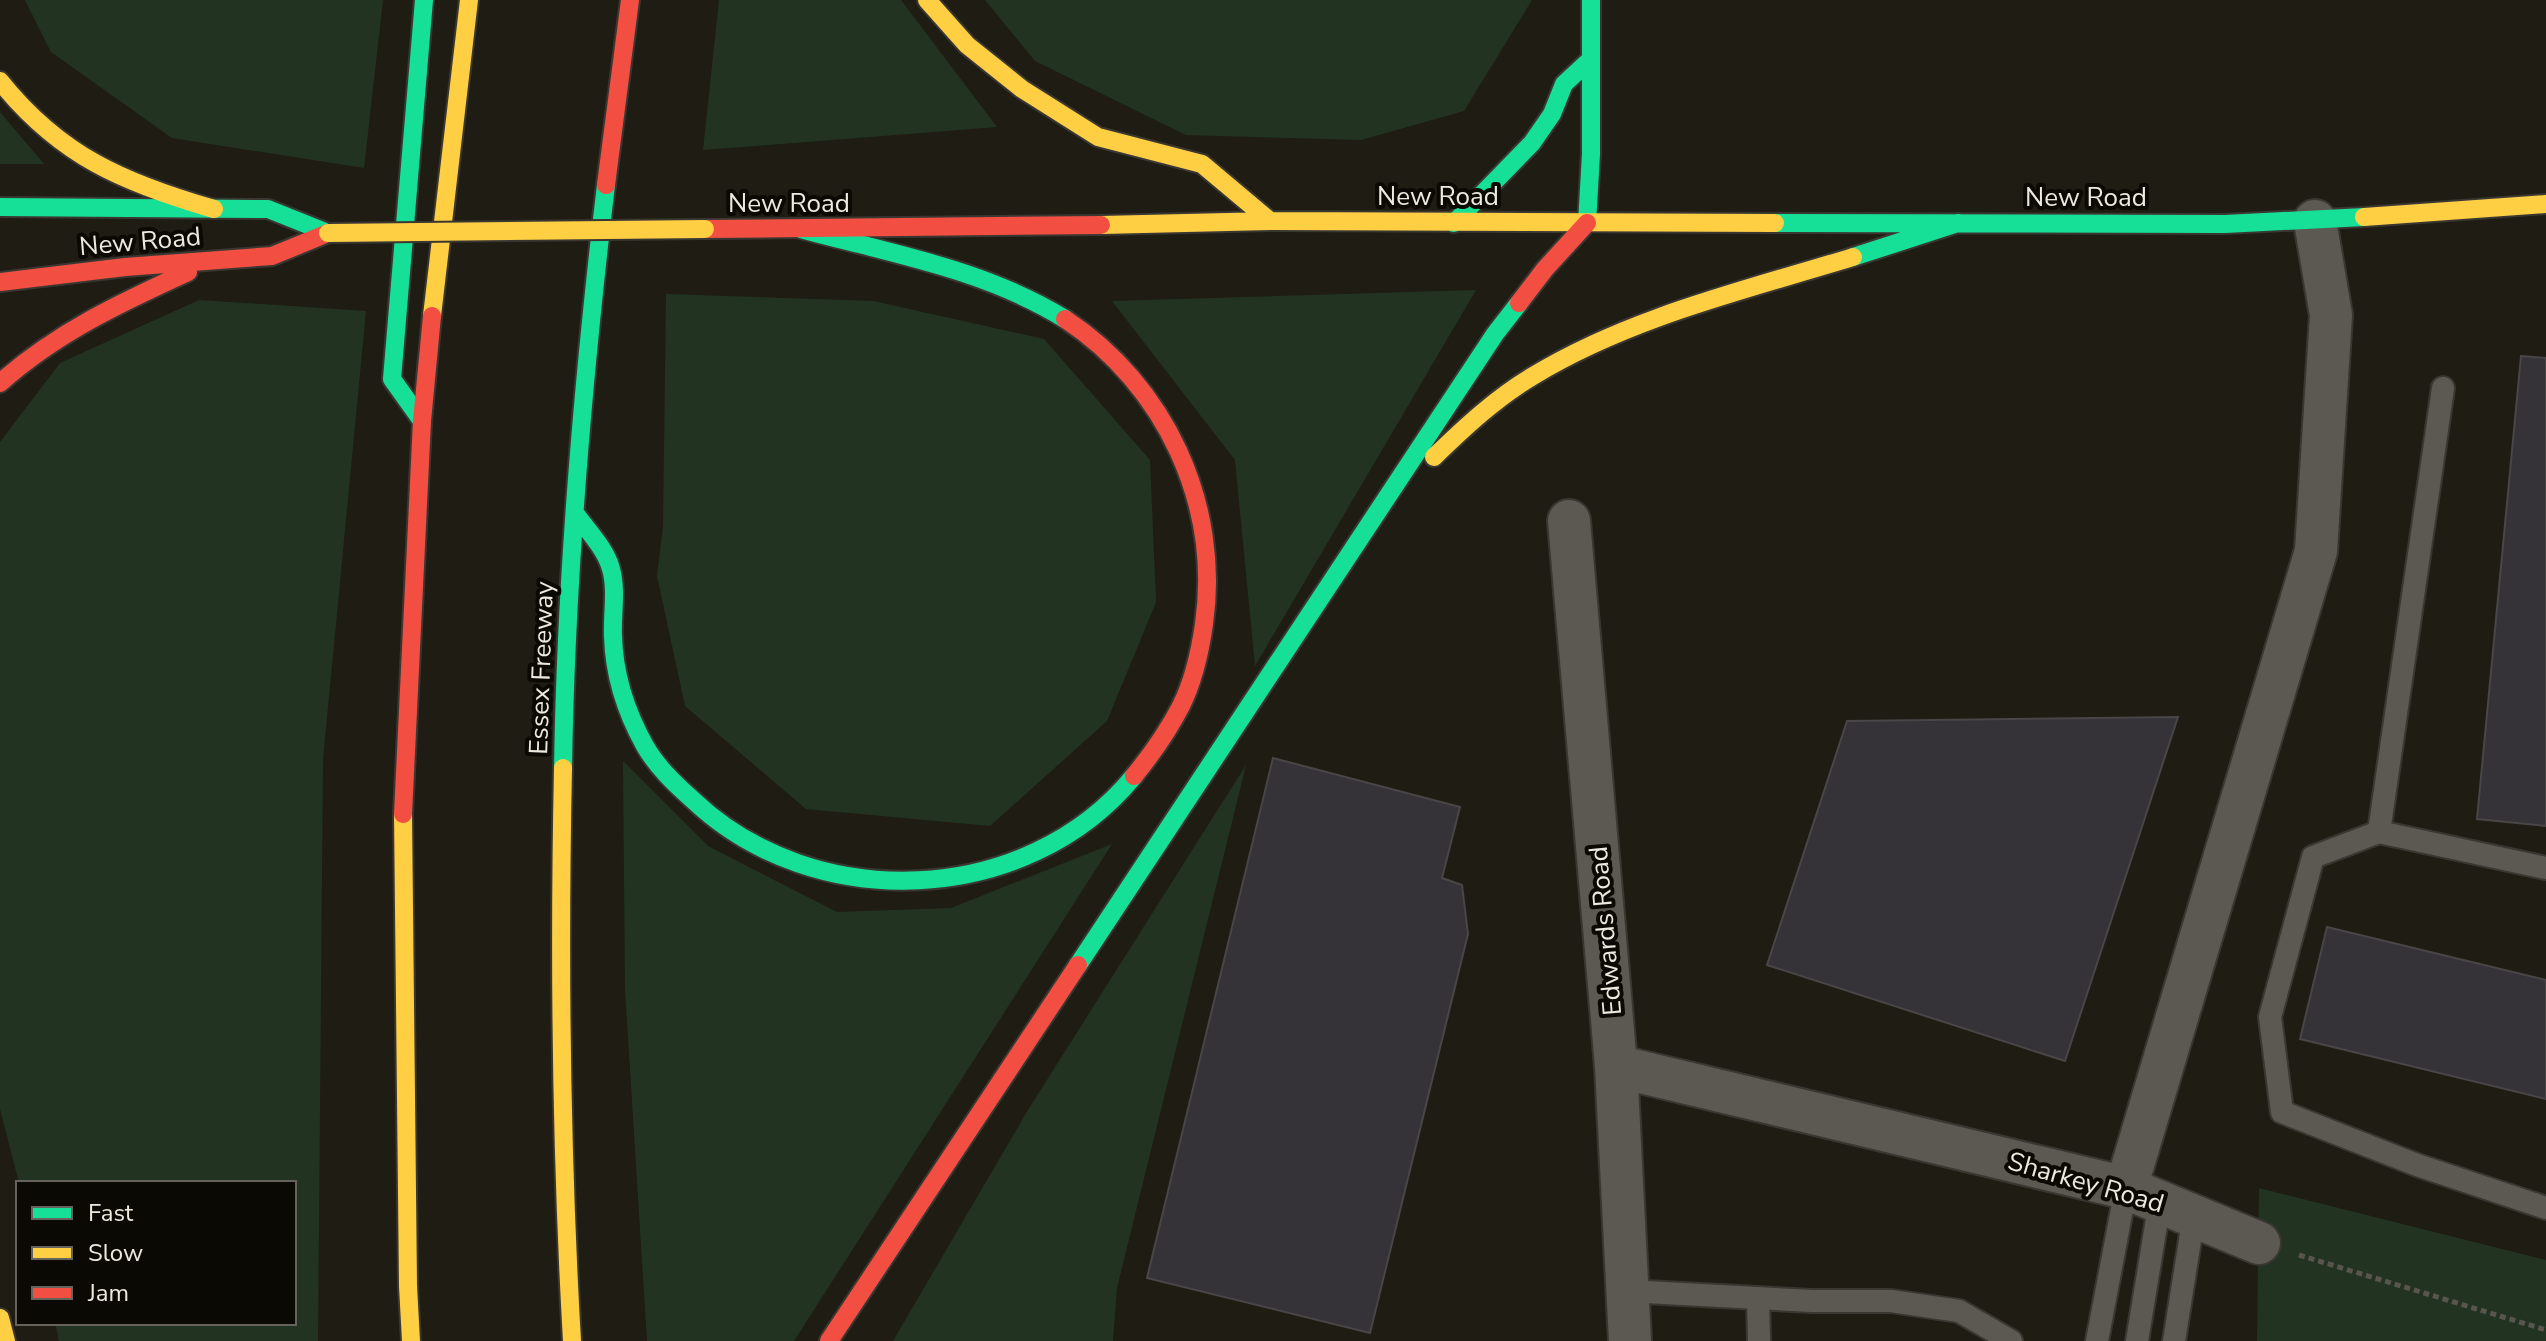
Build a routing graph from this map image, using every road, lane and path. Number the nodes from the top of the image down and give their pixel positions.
1 (424, 0) edge
2 (469, 0) edge
3 (630, 0) edge
4 (927, 0) edge
5 (1591, 0) edge
6 (1591, 59) junction
7 (0, 81) edge
8 (2546, 204) edge
9 (0, 207) edge
10 (214, 209) junction
11 (1270, 221) junction
12 (2315, 221) junction
13 (1454, 223) junction
14 (1587, 223) junction
15 (1958, 223) junction
16 (801, 229) junction
17 (328, 233) junction
18 (212, 261) junction
19 (0, 282) edge
20 (0, 383) edge
21 (2443, 388) dead end
22 (422, 421) junction
23 (575, 513) junction
24 (1569, 521) dead end
25 (1358, 543) junction
26 (2379, 832) junction
27 (2546, 868) edge
28 (1616, 1066) junction
29 (2160, 1201) junction
30 (2546, 1208) edge
31 (2259, 1243) joint
32 (1627, 1291) junction
33 (1758, 1298) junction
34 (0, 1318) edge
35 (2546, 1330) edge
36 (6, 1341) edge
37 (411, 1341) edge
38 (572, 1341) edge
39 (829, 1341) edge
40 (1630, 1341) edge
41 (1759, 1341) edge
42 (2011, 1341) edge
43 (2097, 1341) edge
44 (2137, 1341) edge
45 (2174, 1341) edge

1 - 22 main road
2 - 22 main road
3 - 23 main road, Essex Freeway
4 - 11 main road
5 - 6 main road
6 - 13 main road
6 - 14 main road
7 - 10 main road
8 - 12 main road, New Road
9 - 10 main road, New Road
10 - 17 main road, New Road
11 - 13 main road, New Road
11 - 16 main road, New Road
12 - 15 main road, New Road
12 - 29 street
13 - 14 main road, New Road
14 - 15 main road, New Road
14 - 25 main road
15 - 25 main road
16 - 17 main road, New Road, bridge
16 - 23 main road
17 - 18 main road, New Road
18 - 19 main road, New Road
18 - 20 main road
21 - 26 lane
22 - 37 main road
23 - 38 main road, Essex Freeway
24 - 28 street, Edwards Road
25 - 39 main road
26 - 27 lane
26 - 30 lane
28 - 29 street, Sharkey Road
28 - 32 street, Edwards Road
29 - 31 street, Sharkey Road
29 - 43 lane
29 - 44 lane
29 - 45 lane
31 - 35 path
32 - 33 lane
32 - 40 street, Edwards Road
33 - 41 lane
33 - 42 lane
34 - 36 main road

